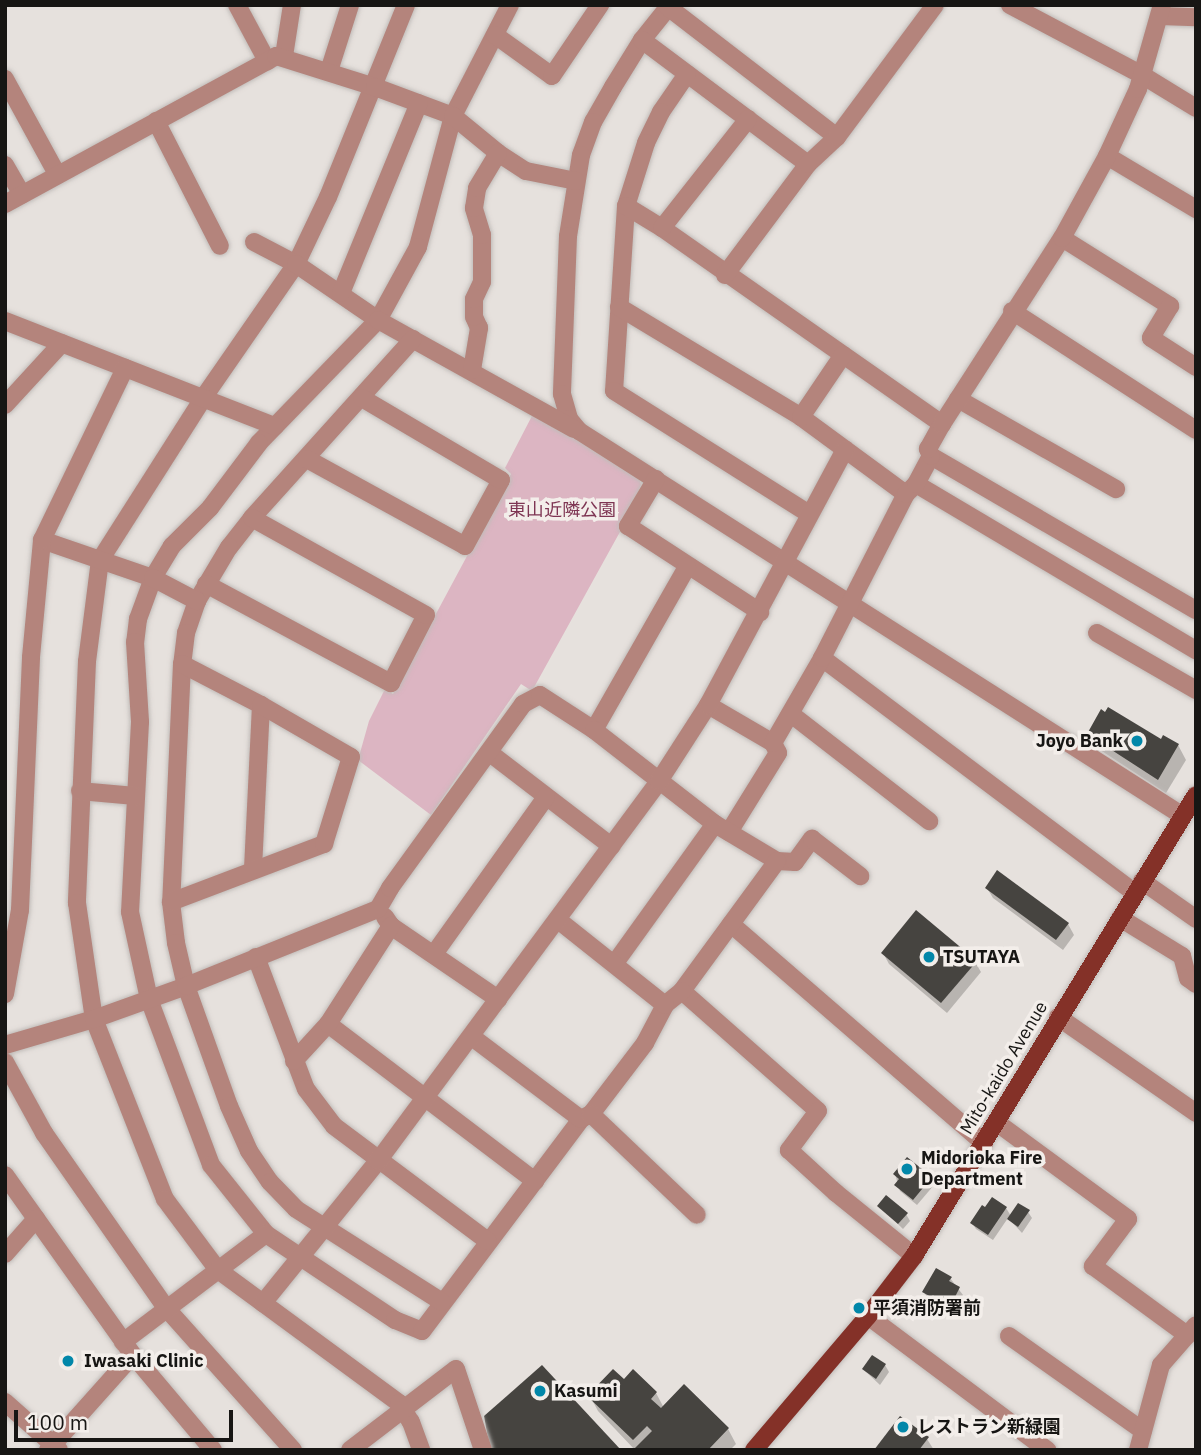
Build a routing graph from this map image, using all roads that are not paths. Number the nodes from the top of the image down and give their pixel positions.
1 (237, 5) edge
2 (292, 5) edge
3 (350, 5) edge
4 (406, 5) edge
5 (510, 5) edge
6 (600, 5) edge
7 (935, 5) edge
8 (1010, 5) edge
9 (669, 6) edge
10 (1161, 11) edge
11 (1196, 17) edge
12 (495, 35) junction
13 (642, 40) junction
14 (275, 58) junction
15 (328, 71) junction
16 (687, 74) junction
17 (1142, 75) junction
18 (5, 79) edge
19 (375, 87) junction
20 (419, 103) junction
21 (1196, 108) edge
22 (453, 116) junction
23 (748, 119) junction
24 (156, 121) junction
25 (837, 137) junction
26 (498, 153) junction
27 (1107, 156) junction
28 (808, 164) junction
29 (5, 165) edge
30 (57, 174) junction
31 (576, 181) junction
32 (22, 195) junction
33 (5, 204) edge
34 (626, 206) junction
35 (1196, 209) edge
36 (662, 228) junction
37 (1062, 238) junction
38 (254, 242) dead end
39 (220, 246) dead end
40 (296, 264) junction
41 (725, 275) junction
42 (341, 293) junction
43 (620, 307) junction
44 (1012, 311) junction
45 (378, 320) junction
46 (5, 321) edge
47 (413, 339) junction
48 (62, 343) junction
49 (843, 355) junction
50 (125, 368) junction
51 (1196, 368) edge
52 (472, 370) junction
53 (204, 397) junction
54 (362, 398) junction
55 (958, 400) junction
56 (5, 405) edge
57 (801, 417) junction
58 (942, 424) junction
59 (275, 426) junction
60 (1196, 430) edge
61 (579, 431) junction
62 (845, 449) junction
63 (931, 456) junction
64 (307, 459) junction
65 (656, 479) junction
66 (911, 489) junction
67 (1116, 489) dead end
68 (809, 514) junction
69 (252, 518) junction
70 (42, 540) junction
71 (100, 560) junction
72 (786, 561) junction
73 (687, 567) junction
74 (153, 579) junction
75 (206, 583) junction
76 (197, 601) junction
77 (848, 603) junction
78 (1196, 610) edge
79 (760, 612) junction
80 (1097, 633) dead end
81 (1196, 650) edge
82 (822, 658) junction
83 (182, 664) junction
84 (1196, 690) edge
85 (261, 705) junction
86 (708, 705) junction
87 (791, 714) junction
88 (594, 730) junction
89 (773, 743) junction
90 (489, 753) junction
91 (659, 781) junction
92 (80, 791) junction
93 (1196, 795) edge
94 (135, 796) junction
95 (546, 797) junction
96 (1183, 816) junction
97 (929, 821) dead end
98 (722, 828) junction
99 (611, 846) junction
100 (776, 861) junction
101 (253, 869) junction
102 (860, 877) dead end
103 (1139, 887) junction
104 (171, 902) junction
105 (378, 909) junction
106 (1120, 918) junction
107 (1196, 919) edge
108 (558, 920) junction
109 (731, 924) junction
110 (391, 926) junction
111 (434, 954) junction
112 (256, 957) junction
113 (615, 963) junction
114 (1196, 984) edge
115 (186, 986) junction
116 (682, 991) junction
117 (5, 994) edge
118 (149, 999) junction
119 (498, 999) junction
120 (665, 1005) junction
121 (1058, 1017) junction
122 (94, 1018) junction
123 (328, 1024) junction
124 (471, 1037) junction
125 (5, 1045) edge
126 (294, 1061) junction
127 (5, 1062) edge
128 (425, 1099) junction
129 (1196, 1113) edge
130 (586, 1117) junction
131 (996, 1122) junction
132 (984, 1143) junction
133 (378, 1161) junction
134 (5, 1175) edge
135 (535, 1181) junction
136 (696, 1215) dead end
137 (36, 1219) junction
138 (324, 1226) junction
139 (266, 1234) junction
140 (488, 1241) junction
141 (5, 1254) edge
142 (914, 1256) junction
143 (298, 1258) junction
144 (218, 1270) junction
145 (442, 1302) junction
146 (263, 1303) junction
147 (167, 1309) junction
148 (868, 1316) junction
149 (1191, 1330) edge
150 (1009, 1336) dead end
151 (128, 1348) junction
152 (5, 1402) edge
153 (403, 1410) junction
154 (1143, 1431) junction
155 (53, 1448) edge
156 (213, 1450) edge
157 (293, 1450) edge
158 (350, 1450) edge
159 (421, 1450) edge
160 (483, 1450) edge
161 (754, 1450) edge
162 (1046, 1450) edge
163 (1138, 1450) edge

1 - 14 street
2 - 14 street
3 - 15 street
4 - 19 street
5 - 12 street
6 - 12 street
7 - 25 street
8 - 17 street
9 - 13 street
9 - 25 street
10 - 11 street
10 - 17 street
12 - 22 street
13 - 16 street
13 - 31 street
14 - 15 street
14 - 24 street
15 - 19 street
16 - 23 street
16 - 34 street
17 - 21 street
17 - 27 street
18 - 30 street
19 - 20 street
19 - 40 street
20 - 22 street
20 - 42 street
22 - 26 street
22 - 45 street
23 - 28 street
23 - 36 street
24 - 30 street
24 - 39 street
25 - 28 street
26 - 31 street
26 - 52 street
27 - 35 street
27 - 37 street
28 - 41 street
29 - 32 street
30 - 32 street
31 - 61 street
32 - 33 street
34 - 36 street
34 - 43 street
36 - 41 street
37 - 44 street
37 - 51 street
38 - 40 street
40 - 42 street
40 - 53 street
41 - 49 street
42 - 45 street
43 - 57 street
43 - 68 street
44 - 55 street
44 - 60 street
45 - 47 street
45 - 59 street
46 - 48 street
47 - 52 street
47 - 54 street
48 - 50 street
48 - 56 street
49 - 57 street
49 - 58 street
50 - 53 street
50 - 70 street
52 - 61 street
53 - 59 street
53 - 71 street
54 - 64 street
54 - 64 street
55 - 58 street
55 - 67 street
57 - 62 street
58 - 63 street
59 - 74 street
61 - 65 street
62 - 66 street
62 - 68 street
63 - 66 street
63 - 78 street
64 - 69 street
65 - 72 street
65 - 73 street
66 - 77 street
66 - 81 street
68 - 72 street
69 - 75 street
69 - 75 street
70 - 71 street
70 - 117 street
71 - 74 street
71 - 92 street
72 - 77 street
72 - 79 street
73 - 79 street
73 - 88 street
74 - 76 street
74 - 94 street
75 - 76 street
76 - 83 street
77 - 82 street
77 - 96 street
79 - 86 street
80 - 84 street
82 - 87 street
82 - 103 street
83 - 85 street
83 - 104 street
85 - 101 street
85 - 101 street
86 - 89 street
86 - 91 street
87 - 89 street
87 - 97 street
88 - 90 street
88 - 91 street
89 - 98 street
90 - 95 street
90 - 105 street
91 - 98 street
91 - 99 street
92 - 94 street
92 - 122 street
93 - 96 main road, Mito-kaido Avenue
94 - 118 street
95 - 99 street
95 - 111 street
96 - 103 main road, Mito-kaido Avenue
98 - 100 street
98 - 113 street
99 - 108 street
100 - 102 street
100 - 109 street
101 - 104 street
103 - 106 main road, Mito-kaido Avenue
103 - 107 street
104 - 115 street
105 - 110 street
105 - 112 street
106 - 114 street
106 - 121 main road, Mito-kaido Avenue
108 - 113 street
108 - 119 street
109 - 116 street
109 - 132 street
110 - 111 street
110 - 123 street
111 - 119 street
112 - 115 street
112 - 126 street
113 - 120 street
115 - 118 street
115 - 138 street
116 - 120 street
116 - 142 street
118 - 122 street
118 - 139 street
119 - 124 street
120 - 130 street
121 - 129 street
121 - 131 main road, Mito-kaido Avenue
122 - 125 street
122 - 144 street
123 - 126 street
123 - 128 street
124 - 128 street
124 - 130 street
126 - 133 street
127 - 147 street
128 - 133 street
128 - 135 street
130 - 135 street
130 - 136 street
131 - 132 main road, Mito-kaido Avenue
131 - 149 street
132 - 142 main road, Mito-kaido Avenue
133 - 138 street
133 - 140 street
134 - 137 street
135 - 140 street
137 - 141 street
137 - 151 street
138 - 143 street
138 - 145 street
139 - 143 street
139 - 144 street
140 - 145 street
142 - 148 main road, Mito-kaido Avenue
143 - 145 street
143 - 146 street
144 - 146 street
144 - 147 street
146 - 153 street
147 - 151 street
147 - 157 street
148 - 161 main road, Mito-kaido Avenue
148 - 162 street
149 - 154 street
150 - 154 street
151 - 155 street
151 - 156 street
152 - 155 street
153 - 158 street
153 - 159 street
153 - 160 street
154 - 163 street

